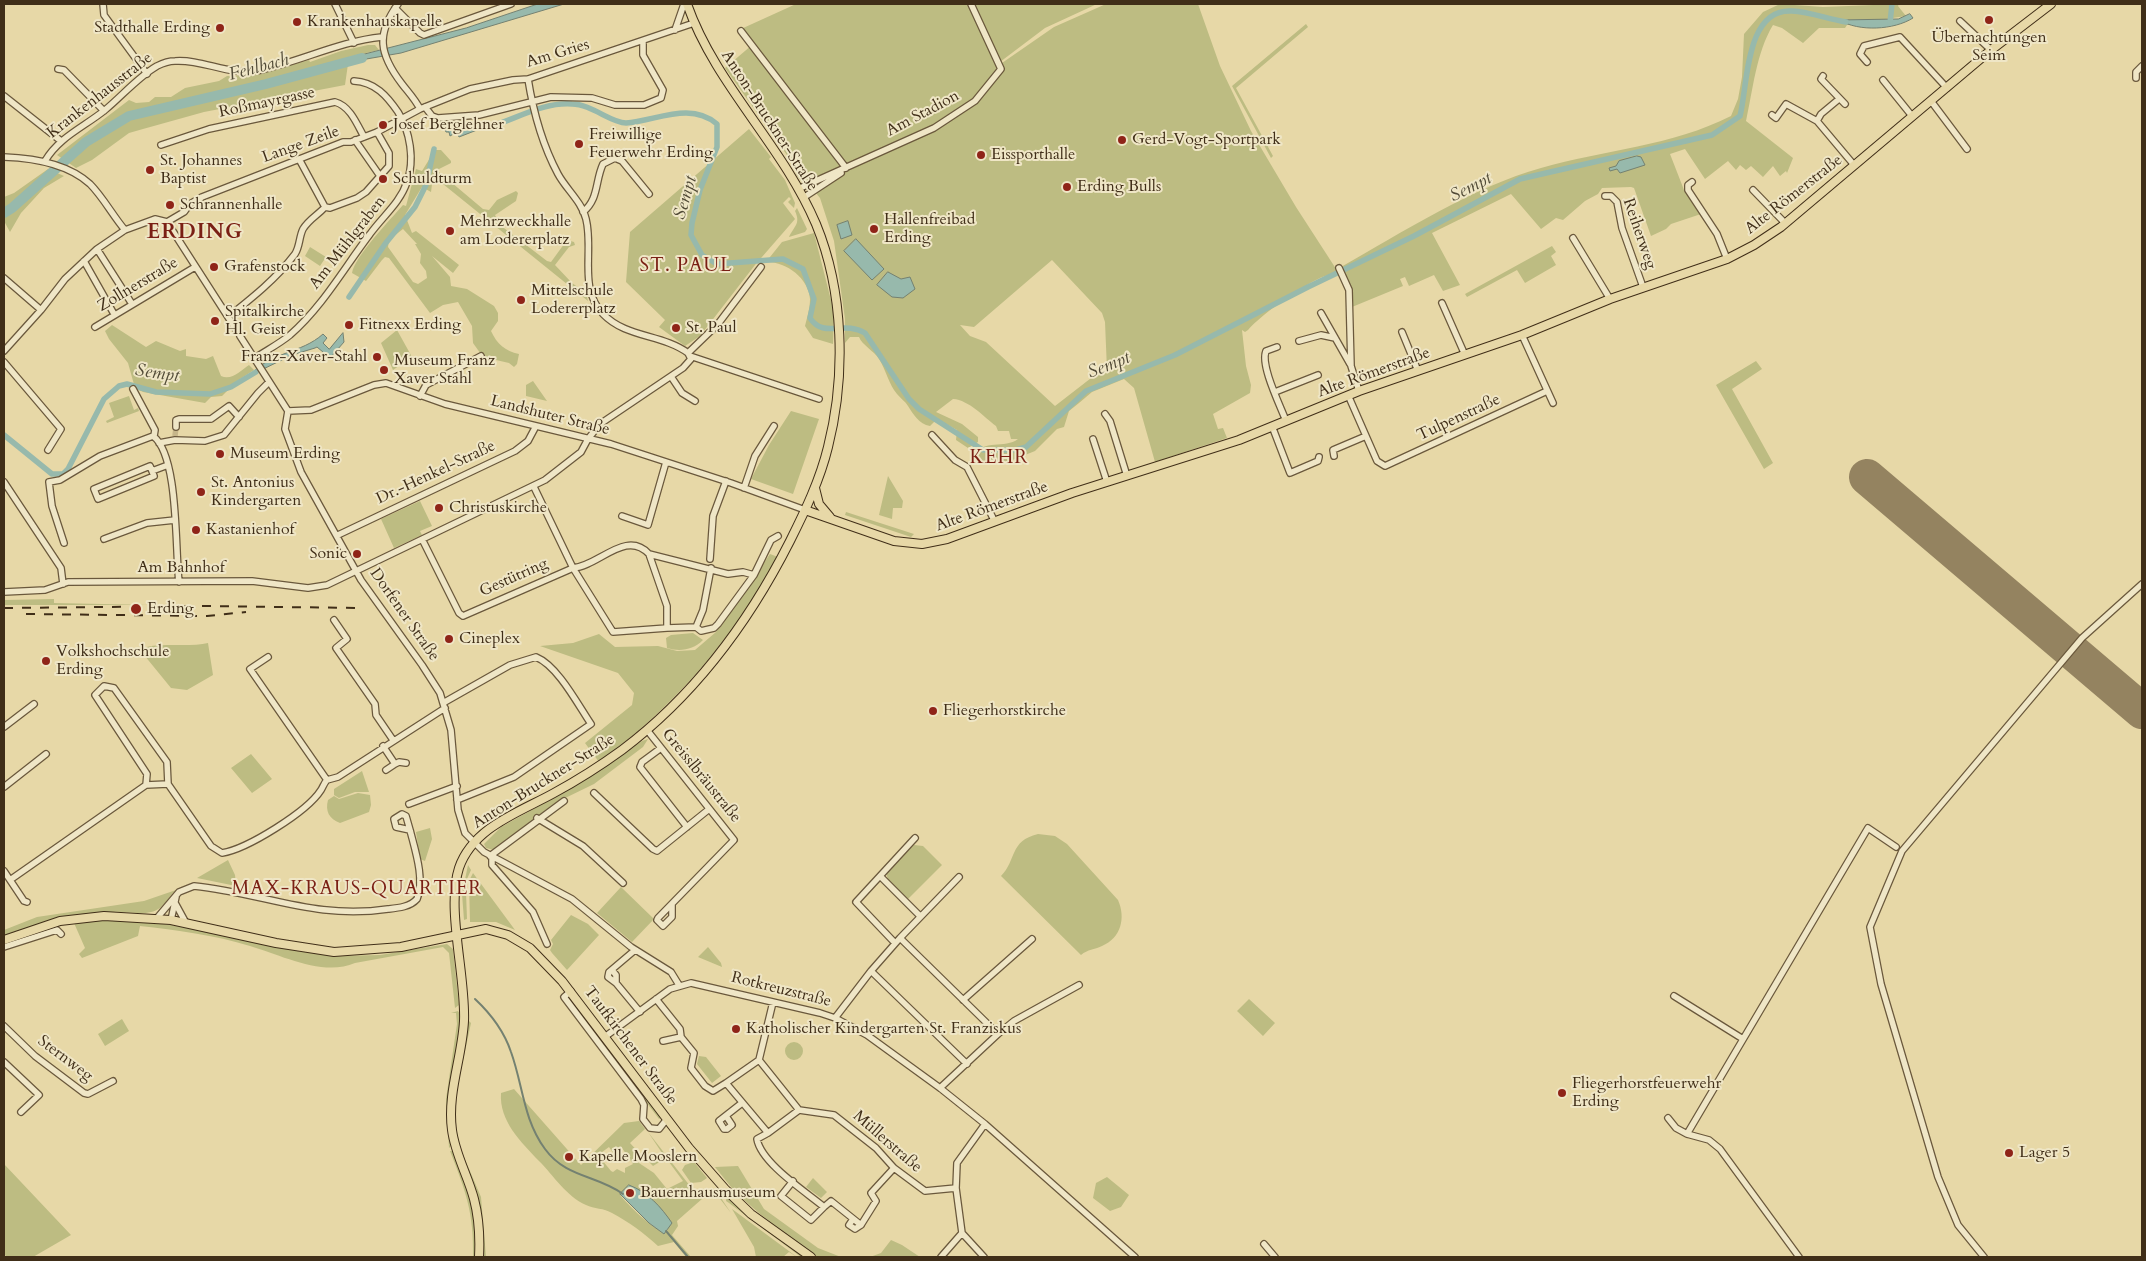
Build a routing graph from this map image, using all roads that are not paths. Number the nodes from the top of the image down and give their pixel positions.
1 (103, 4) edge
2 (335, 4) edge
3 (511, 4) edge
4 (685, 4) edge
5 (971, 4) edge
6 (2051, 4) edge
7 (396, 6) edge
8 (1960, 21) dead end
9 (694, 23) junction
10 (675, 30) junction
11 (741, 31) dead end
12 (382, 37) junction
13 (643, 41) junction
14 (354, 43) junction
15 (1991, 50) junction
16 (1867, 62) dead end
17 (2142, 66) edge
18 (58, 69) dead end
19 (147, 74) junction
20 (1823, 76) dead end
21 (2136, 78) dead end
22 (528, 80) junction
23 (1883, 80) dead end
24 (354, 81) dead end
25 (1946, 88) junction
26 (4, 96) edge
27 (1839, 99) junction
28 (1931, 101) junction
29 (533, 102) junction
30 (1845, 104) dead end
31 (423, 108) junction
32 (104, 111) junction
33 (1772, 116) dead end
34 (1912, 116) junction
35 (401, 120) junction
36 (1817, 121) junction
37 (377, 132) junction
38 (364, 137) junction
39 (355, 140) junction
40 (61, 141) junction
41 (161, 145) dead end
42 (1967, 149) dead end
43 (4, 157) edge
44 (299, 159) junction
45 (46, 162) junction
46 (1854, 165) junction
47 (846, 168) junction
48 (380, 176) junction
49 (1692, 182) dead end
50 (798, 189) junction
51 (1753, 190) dead end
52 (814, 191) junction
53 (649, 194) dead end
54 (1605, 196) dead end
55 (803, 198) junction
56 (325, 207) junction
57 (810, 210) junction
58 (583, 212) junction
59 (167, 222) junction
60 (1786, 223) junction
61 (125, 230) junction
62 (1573, 238) dead end
63 (97, 249) junction
64 (1727, 259) junction
65 (84, 262) junction
66 (192, 267) junction
67 (762, 268) dead end
68 (1339, 268) dead end
69 (4, 278) edge
70 (1643, 287) junction
71 (1610, 299) junction
72 (1442, 303) dead end
73 (132, 304) junction
74 (41, 310) junction
75 (1321, 313) dead end
76 (114, 314) junction
77 (228, 317) junction
78 (95, 327) dead end
79 (1402, 332) dead end
80 (1522, 336) junction
81 (1335, 338) junction
82 (4, 340) edge
83 (1299, 341) dead end
84 (10, 345) junction
85 (1277, 347) dead end
86 (4, 351) edge
87 (689, 354) junction
88 (1465, 355) junction
89 (481, 356) dead end
90 (257, 360) junction
91 (4, 362) edge
92 (1351, 366) junction
93 (1418, 372) junction
94 (1318, 375) dead end
95 (672, 378) junction
96 (270, 382) junction
97 (133, 389) dead end
98 (1359, 391) junction
99 (1547, 391) junction
100 (1275, 392) junction
101 (1348, 395) junction
102 (420, 396) junction
103 (820, 399) dead end
104 (695, 401) dead end
105 (1553, 403) dead end
106 (288, 411) junction
107 (1105, 414) dead end
108 (239, 417) junction
109 (1286, 421) junction
110 (536, 426) junction
111 (774, 426) dead end
112 (1272, 426) junction
113 (176, 427) dead end
114 (932, 435) dead end
115 (154, 436) junction
116 (1366, 436) junction
117 (588, 439) junction
118 (1093, 439) dead end
119 (159, 443) junction
120 (48, 450) dead end
121 (1334, 456) dead end
122 (1319, 457) dead end
123 (666, 462) junction
124 (168, 465) junction
125 (152, 471) junction
126 (1127, 476) junction
127 (726, 481) junction
128 (4, 482) edge
129 (1107, 482) junction
130 (534, 487) junction
131 (744, 488) junction
132 (815, 488) junction
133 (805, 510) junction
134 (622, 516) dead end
135 (175, 520) junction
136 (833, 520) junction
137 (995, 522) junction
138 (338, 535) junction
139 (778, 536) dead end
140 (104, 538) dead end
141 (423, 541) junction
142 (64, 543) dead end
143 (649, 554) junction
144 (710, 559) dead end
145 (573, 568) junction
146 (710, 568) junction
147 (356, 571) junction
148 (754, 574) junction
149 (179, 582) junction
150 (63, 584) junction
151 (2142, 584) edge
152 (4, 592) edge
153 (334, 620) dead end
154 (696, 626) junction
155 (667, 628) junction
156 (268, 657) dead end
157 (34, 704) dead end
158 (444, 706) junction
159 (4, 727) edge
160 (647, 730) junction
161 (394, 740) junction
162 (383, 746) junction
163 (661, 748) junction
164 (46, 754) dead end
165 (406, 763) dead end
166 (395, 764) junction
167 (386, 770) dead end
168 (327, 780) junction
169 (168, 784) junction
170 (146, 785) junction
171 (457, 786) junction
172 (4, 787) edge
173 (594, 793) dead end
174 (457, 800) junction
175 (564, 800) dead end
176 (409, 804) dead end
177 (708, 810) junction
178 (537, 818) junction
179 (687, 827) junction
180 (410, 830) dead end
181 (915, 838) dead end
182 (473, 844) junction
183 (1896, 847) dead end
184 (491, 856) junction
185 (4, 871) edge
186 (880, 876) junction
187 (959, 877) dead end
188 (10, 880) junction
189 (623, 883) dead end
190 (176, 895) junction
191 (174, 901) junction
192 (28, 902) dead end
193 (672, 905) dead end
194 (920, 916) junction
195 (157, 918) junction
196 (171, 920) junction
197 (186, 923) junction
198 (61, 934) dead end
199 (458, 935) junction
200 (900, 938) junction
201 (1032, 939) dead end
202 (4, 940) edge
203 (547, 944) dead end
204 (895, 944) junction
205 (4, 947) edge
206 (635, 950) junction
207 (871, 971) junction
208 (679, 985) junction
209 (1079, 985) dead end
210 (570, 991) junction
211 (1674, 996) dead end
212 (656, 999) junction
213 (964, 1000) junction
214 (773, 1002) junction
215 (640, 1012) junction
216 (835, 1018) junction
217 (4, 1026) edge
218 (998, 1034) junction
219 (606, 1036) junction
220 (681, 1037) junction
221 (1743, 1039) junction
222 (663, 1041) dead end
223 (759, 1060) junction
224 (4, 1062) edge
225 (967, 1064) junction
226 (113, 1081) dead end
227 (726, 1083) junction
228 (940, 1088) junction
229 (742, 1103) junction
230 (799, 1110) junction
231 (21, 1112) dead end
232 (726, 1116) dead end
233 (1668, 1118) dead end
234 (667, 1119) junction
235 (985, 1124) junction
236 (768, 1132) junction
237 (1687, 1134) junction
238 (894, 1168) junction
239 (793, 1182) junction
240 (956, 1188) junction
241 (824, 1207) junction
242 (962, 1233) junction
243 (1264, 1244) dead end
244 (479, 1257) edge
245 (811, 1257) edge
246 (941, 1257) edge
247 (984, 1257) edge
248 (1135, 1257) edge
249 (1275, 1257) edge
250 (1798, 1257) edge
251 (1984, 1257) edge

1 - 19 street
2 - 14 street
3 - 7 street
4 - 9 main road, Anton-Bruckner-Straße
4 - 10 street
5 - 47 street, Am Stadion
6 - 15 main road, Alte Römerstraße
7 - 12 street
8 - 15 street
9 - 10 street, Am Gries
9 - 50 main road, Anton-Bruckner-Straße
10 - 13 street, Am Gries
11 - 47 street
12 - 14 street, Krankenhausstraße
12 - 31 street
13 - 22 street, Am Gries
13 - 29 street
14 - 19 street, Krankenhausstraße
15 - 25 main road, Alte Römerstraße
16 - 25 street
17 - 21 street
18 - 32 street
19 - 32 street, Krankenhausstraße
20 - 27 street
22 - 29 street
22 - 31 street, Am Gries
23 - 34 street
24 - 35 street, Am Mühlgraben
25 - 28 main road, Alte Römerstraße
26 - 40 street
27 - 30 street
27 - 36 street
28 - 34 main road, Alte Römerstraße
28 - 42 street
29 - 31 street
29 - 58 street
31 - 35 street, Lange Zeile
32 - 40 street, Krankenhausstraße
33 - 36 street
34 - 46 main road, Alte Römerstraße
35 - 37 street, Lange Zeile
35 - 90 street, Am Mühlgraben
36 - 46 street
37 - 38 street, Lange Zeile
37 - 48 street
38 - 39 street, Lange Zeile
38 - 41 street, Roßmayrgasse
39 - 44 street, Lange Zeile
39 - 48 street
40 - 45 street, Krankenhausstraße
43 - 45 street
44 - 56 street
44 - 59 street, Lange Zeile
45 - 61 street
46 - 60 main road, Alte Römerstraße
47 - 50 street, Am Stadion
47 - 52 street, Am Stadion
48 - 56 street
49 - 64 street
50 - 55 main road, Anton-Bruckner-Straße
51 - 60 street
52 - 55 street, Am Stadion
52 - 57 street
53 - 58 street
54 - 70 street, Reiherweg
55 - 57 main road, Anton-Bruckner-Straße
56 - 77 street
57 - 132 main road, Anton-Bruckner-Straße
58 - 87 street
59 - 61 street
59 - 66 street
60 - 64 main road, Alte Römerstraße
61 - 63 street
62 - 71 street
63 - 65 street
63 - 73 street
64 - 70 main road, Alte Römerstraße
65 - 74 street
65 - 76 street
66 - 73 street, Zollnerstraße
66 - 77 street
67 - 87 street
68 - 92 street
69 - 74 street
70 - 71 main road, Alte Römerstraße
71 - 80 main road, Alte Römerstraße
72 - 88 street
73 - 76 street, Zollnerstraße
74 - 84 street
75 - 81 street
76 - 78 street, Zollnerstraße
77 - 90 street
79 - 93 street
80 - 88 main road, Alte Römerstraße
80 - 99 street
81 - 83 street
81 - 92 street
82 - 84 street
84 - 86 street
85 - 100 street
87 - 95 street
87 - 103 street
88 - 93 main road, Alte Römerstraße
89 - 102 street
90 - 96 street
91 - 120 street
92 - 98 street
93 - 98 main road, Alte Römerstraße
94 - 100 street
95 - 104 street
95 - 117 street
96 - 106 street
96 - 108 street
97 - 115 street
98 - 101 main road, Alte Römerstraße
99 - 105 street
99 - 116 street, Tulpenstraße
100 - 109 street
101 - 109 main road, Alte Römerstraße
101 - 116 street
102 - 106 street, Landshuter Straße
102 - 110 street, Landshuter Straße
106 - 138 street, Dorfener Straße
107 - 126 street
108 - 113 street
108 - 119 street
109 - 112 main road, Alte Römerstraße
110 - 117 street, Landshuter Straße
110 - 138 street, Dr.-Henkel-Straße
111 - 131 street
112 - 122 street
112 - 126 main road, Alte Römerstraße
114 - 137 street
115 - 119 street
115 - 142 street
116 - 121 street
117 - 123 street, Landshuter Straße
117 - 130 street, Am Bahnhof
118 - 129 street
119 - 124 street
123 - 127 street, Landshuter Straße
123 - 134 street
124 - 125 street
124 - 135 street
125 - 125 street
126 - 129 main road, Alte Römerstraße
127 - 131 street, Landshuter Straße
127 - 144 street
128 - 150 street
129 - 137 main road, Alte Römerstraße
130 - 141 street, Am Bahnhof
130 - 145 street, Gestütring
131 - 133 street, Landshuter Straße
132 - 133 main road, Anton-Bruckner-Straße
132 - 136 main road
133 - 136 main road, Alte Römerstraße
133 - 160 main road, Anton-Bruckner-Straße
135 - 140 street
135 - 149 street
136 - 137 main road, Alte Römerstraße
138 - 147 street, Dorfener Straße
139 - 148 street
141 - 145 street, Gestütring
141 - 147 street, Am Bahnhof
143 - 145 street
143 - 146 street
143 - 155 street
145 - 155 street
146 - 148 street
146 - 154 street
147 - 149 street, Am Bahnhof
147 - 158 street, Dorfener Straße
148 - 154 street
149 - 150 street, Am Bahnhof
150 - 152 street, Am Bahnhof
151 - 251 street
153 - 161 street
154 - 155 street
156 - 168 street
157 - 159 street
158 - 161 street
158 - 171 street, Dorfener Straße
158 - 174 street
160 - 163 street, Greisslbräustraße
160 - 182 main road, Anton-Bruckner-Straße
161 - 162 street
162 - 166 street
162 - 168 street
163 - 177 street, Greisslbräustraße
163 - 179 street
164 - 172 street
165 - 166 street
166 - 167 street
168 - 169 street
169 - 170 street
169 - 170 street
170 - 188 street
171 - 174 street, Dorfener Straße
171 - 176 street
173 - 179 street
174 - 182 street, Dorfener Straße
175 - 178 street
177 - 179 street
177 - 193 street, Greisslbräustraße
178 - 184 street
178 - 189 street
180 - 190 street
181 - 186 street
182 - 184 street
182 - 199 main road, Anton-Bruckner-Straße
183 - 221 street
184 - 203 street
184 - 206 street
185 - 188 street
186 - 194 street
186 - 204 street
187 - 194 street
188 - 192 street
190 - 191 street
190 - 195 street
191 - 196 street
191 - 197 street
194 - 200 street
195 - 196 main road, Taufkirchener Straße
195 - 202 main road, Taufkirchener Straße
196 - 197 main road, Taufkirchener Straße
197 - 199 main road, Taufkirchener Straße
198 - 205 street
199 - 210 main road, Taufkirchener Straße
199 - 244 main road, Anton-Bruckner-Straße
200 - 204 street
200 - 213 street
201 - 213 street
204 - 207 street
206 - 208 street
206 - 215 street
207 - 216 street
207 - 225 street
208 - 212 street
208 - 214 street, Rotkreuzstraße
209 - 218 street
210 - 219 main road, Taufkirchener Straße
210 - 234 street, Taufkirchener Straße
211 - 221 street
212 - 215 street
212 - 220 street
213 - 218 street
214 - 216 street, Rotkreuzstraße
214 - 223 street
215 - 219 street
216 - 228 street, Rotkreuzstraße
217 - 226 street, Sternweg
218 - 225 street
219 - 234 main road, Taufkirchener Straße
220 - 222 street
220 - 227 street
221 - 237 street
223 - 227 street
223 - 230 street
224 - 231 street
225 - 228 street
227 - 229 street
228 - 235 street, Rotkreuzstraße
229 - 232 street
229 - 236 street
230 - 236 street
230 - 238 street, Müllerstraße
233 - 237 street
234 - 245 main road, Taufkirchener Straße
235 - 240 street
235 - 248 street, Rotkreuzstraße
236 - 239 street
237 - 250 street
238 - 240 street, Müllerstraße
238 - 241 street
239 - 241 street
239 - 241 street
240 - 242 street
242 - 246 street
242 - 247 street
243 - 249 street

